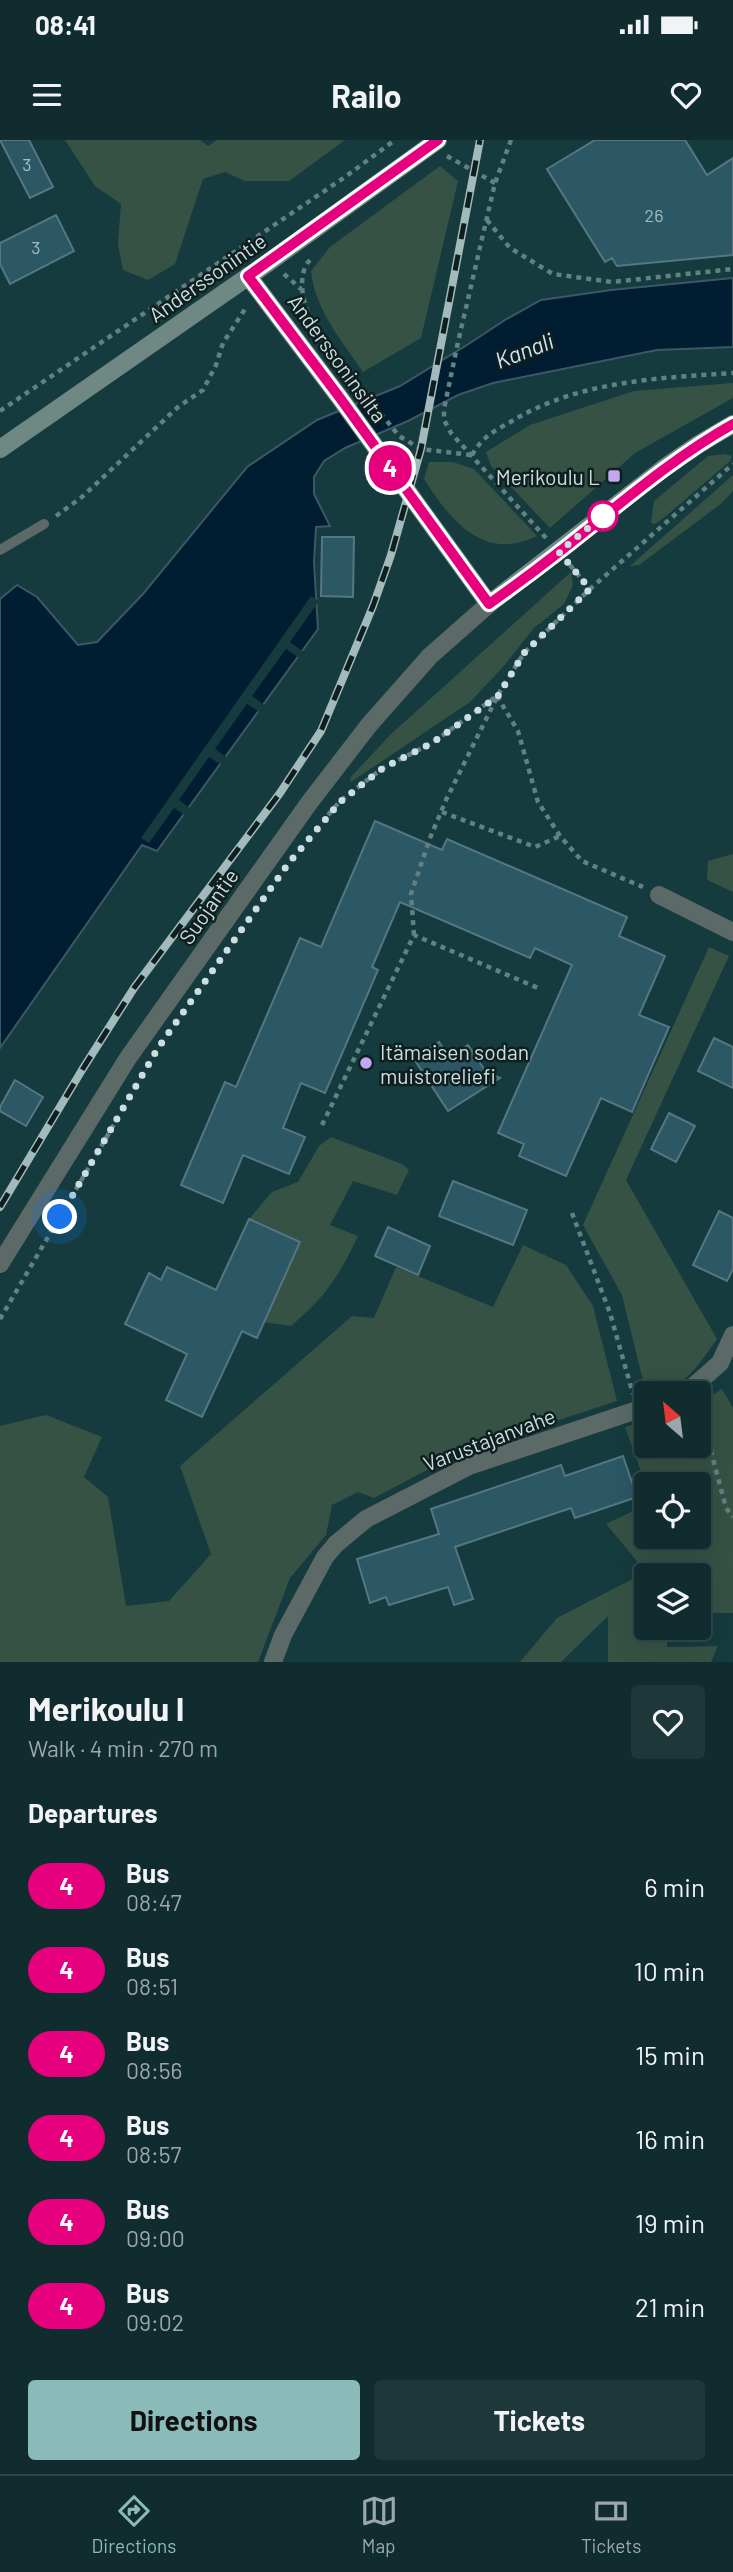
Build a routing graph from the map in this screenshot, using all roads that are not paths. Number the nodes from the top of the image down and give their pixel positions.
1 (437, 141) edge
2 (253, 282) junction
3 (733, 424) edge
4 (0, 449) edge
5 (44, 524) road end
6 (0, 550) edge
7 (489, 604) junction
8 (659, 895) road end
9 (733, 932) edge
10 (0, 1264) edge
11 (733, 1335) edge
12 (706, 1381) edge
13 (634, 1411) edge
14 (272, 1662) edge

1 - 2 main road, Anderssonintie
2 - 4 main road, Anderssonintie
2 - 7 main road, Anderssoninsilta
3 - 7 main road
5 - 6 lane
7 - 10 street, Suojantie
8 - 9 street
11 - 12 street
13 - 14 street, Varustajanvahe

